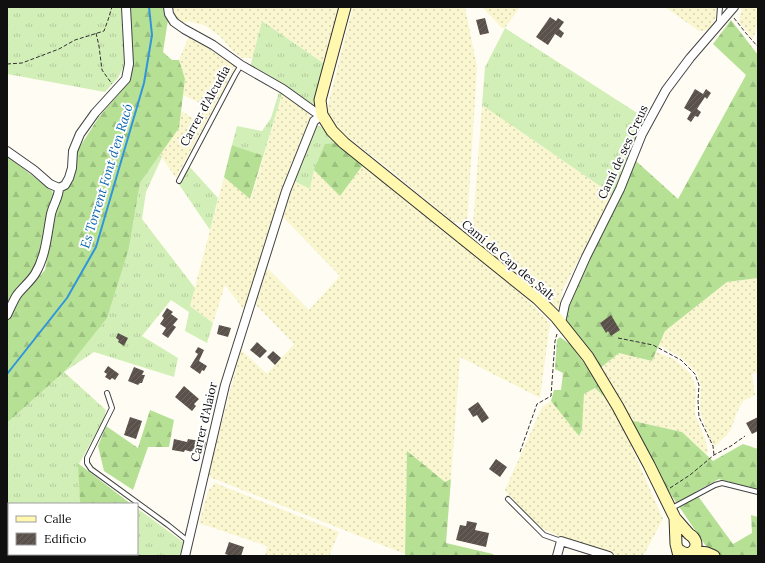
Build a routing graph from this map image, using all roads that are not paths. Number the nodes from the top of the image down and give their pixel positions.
1 (126, 7) edge
2 (168, 7) edge
3 (345, 7) edge
4 (720, 7) edge
5 (732, 10) edge
6 (721, 22) junction
7 (241, 65) junction
8 (283, 89) joint
9 (322, 115) junction
10 (7, 151) edge
11 (178, 180) dead end
12 (59, 188) junction
13 (7, 315) edge
14 (561, 323) junction
15 (107, 394) dead end
16 (758, 492) edge
17 (508, 499) dead end
18 (673, 513) junction
19 (188, 541) junction
20 (561, 541) junction
21 (686, 548) edge
22 (711, 555) edge
23 (185, 556) edge
24 (557, 556) edge
25 (609, 556) edge

1 - 12 street
2 - 7 street
3 - 9 street
4 - 6 lane
5 - 6 street, Camí de ses Creus
6 - 14 street, Camí de ses Creus
7 - 8 street, Carrer d'Alcudia
7 - 11 lane, Carrer d'Alcudia
8 - 9 street, Camí de Cap des Salt
9 - 14 street, Camí de Cap des Salt
9 - 19 street, Carrer d'Alaior
10 - 12 street
12 - 13 street
14 - 18 street, Camí de Cap des Salt
15 - 19 lane
16 - 18 lane
17 - 20 lane
18 - 21 street, Camí de Cap des Salt
19 - 23 street, Carrer d'Alaior
20 - 24 street
20 - 25 street
21 - 22 street, Camí de Cap des Salt

